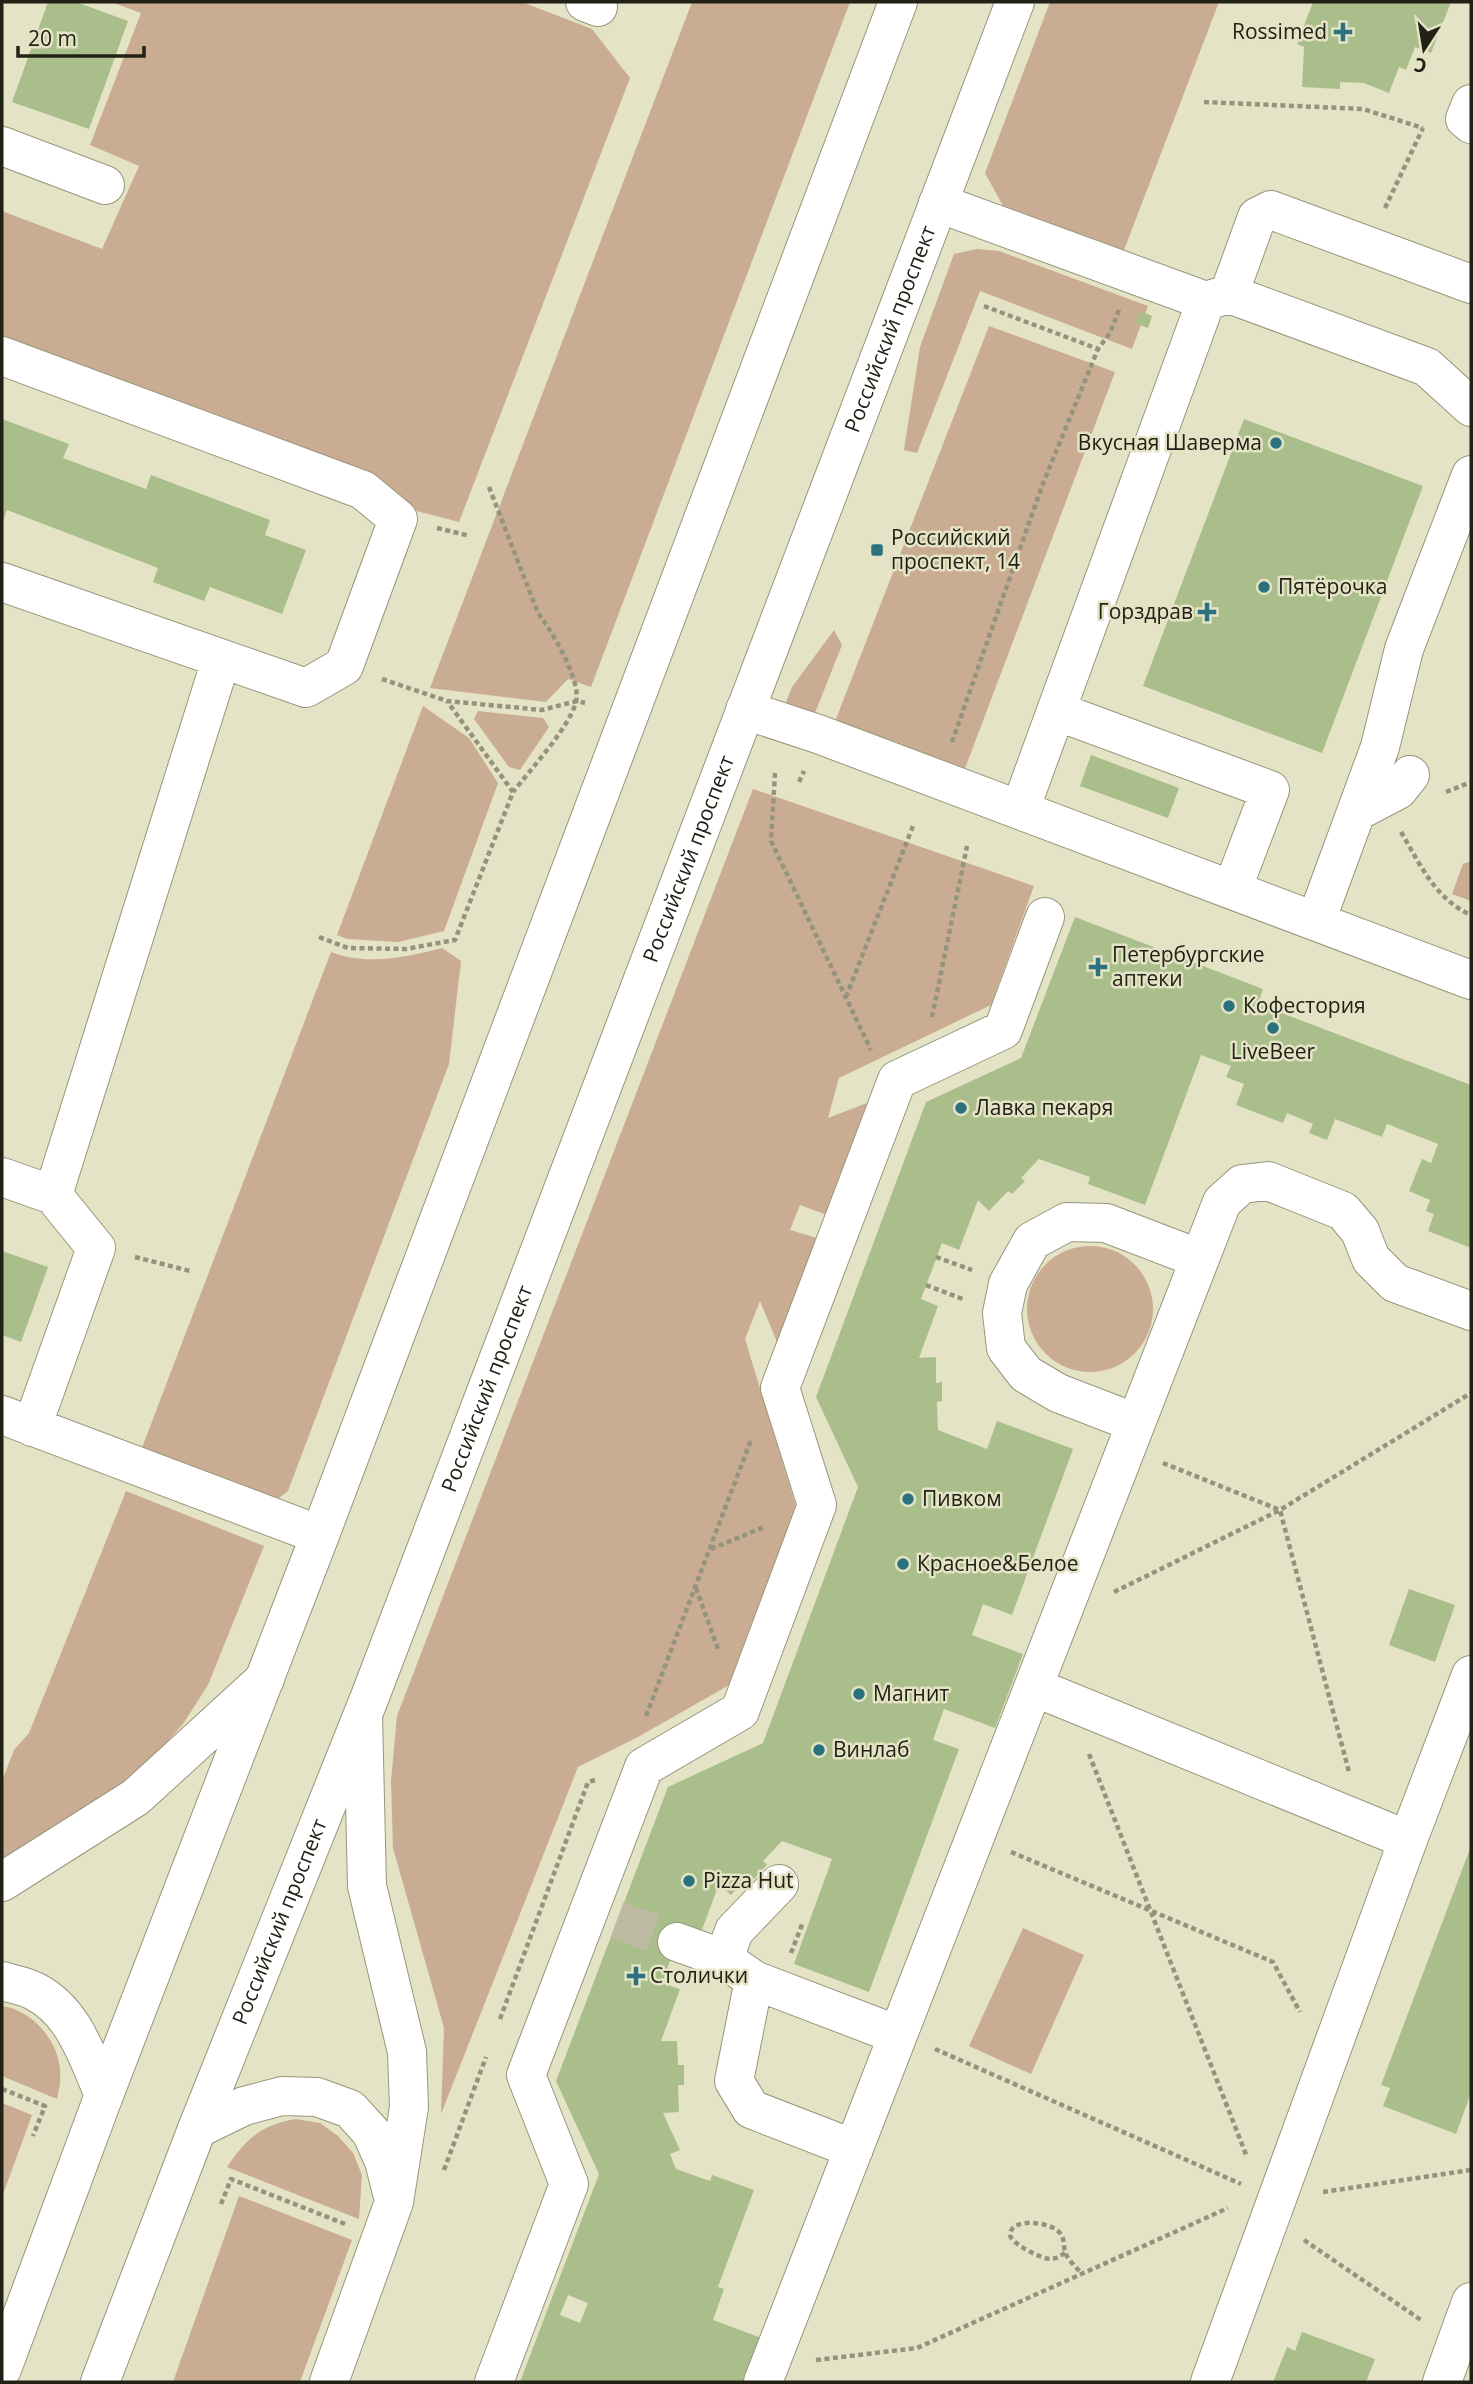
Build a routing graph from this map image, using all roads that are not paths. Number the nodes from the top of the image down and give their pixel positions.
1 (898, 2) edge
2 (1015, 2) edge
3 (2, 146) edge
4 (105, 185) dead end
5 (938, 203) junction
6 (1471, 284) edge
7 (1217, 298) junction
8 (2, 356) edge
9 (1471, 407) edge
10 (1471, 475) edge
11 (2, 582) edge
12 (221, 660) junction
13 (744, 710) junction
14 (1056, 711) junction
15 (1410, 775) dead end
16 (1369, 806) junction
17 (1020, 810) junction
18 (1232, 890) junction
19 (1045, 917) dead end
20 (1316, 921) junction
21 (1471, 980) edge
22 (2, 1177) edge
23 (53, 1195) junction
24 (1200, 1259) junction
25 (1471, 1311) edge
26 (17, 1421) edge
27 (1131, 1436) junction
28 (320, 1535) junction
29 (1471, 1675) edge
30 (265, 1679) junction
31 (1034, 1687) junction
32 (363, 1715) junction
33 (1408, 1840) junction
34 (2, 1882) edge
35 (779, 1884) dead end
36 (677, 1942) tunnel mouth
37 (739, 1970) junction
38 (2, 1981) edge
39 (898, 2035) junction
40 (104, 2095) junction
41 (197, 2129) junction
42 (854, 2149) junction
43 (394, 2202) junction
44 (1471, 2302) edge
45 (2, 2369) edge
46 (770, 2373) edge
47 (100, 2382) edge
48 (329, 2382) edge
49 (494, 2382) edge
50 (1210, 2382) edge
51 (1442, 2382) edge

1 - 28 main road
2 - 5 main road, Российский проспект
3 - 4 main road
5 - 7 main road
5 - 13 main road, Российский проспект
6 - 7 main road
7 - 9 main road
7 - 14 main road
8 - 12 main road
10 - 16 main road
11 - 12 main road
12 - 23 main road
13 - 17 main road
13 - 32 main road, Российский проспект
14 - 17 main road
14 - 18 main road
15 - 16 main road
16 - 20 main road
17 - 18 main road
18 - 20 main road
19 - 49 main road
20 - 21 main road
22 - 23 main road
23 - 26 main road
24 - 25 main road
24 - 27 main road
24 - 27 main road
26 - 28 main road
27 - 31 main road
28 - 30 main road
29 - 33 main road
30 - 34 main road
30 - 40 main road
31 - 33 main road
31 - 39 main road
32 - 41 main road, Российский проспект
32 - 43 main road, Российский проспект
33 - 50 main road
35 - 37 main road
36 - 37 main road
37 - 39 main road
37 - 42 main road
38 - 40 main road
39 - 42 main road
40 - 45 main road
41 - 43 main road
41 - 47 main road, Российский проспект
42 - 46 main road
43 - 48 main road, Российский проспект
44 - 51 main road

